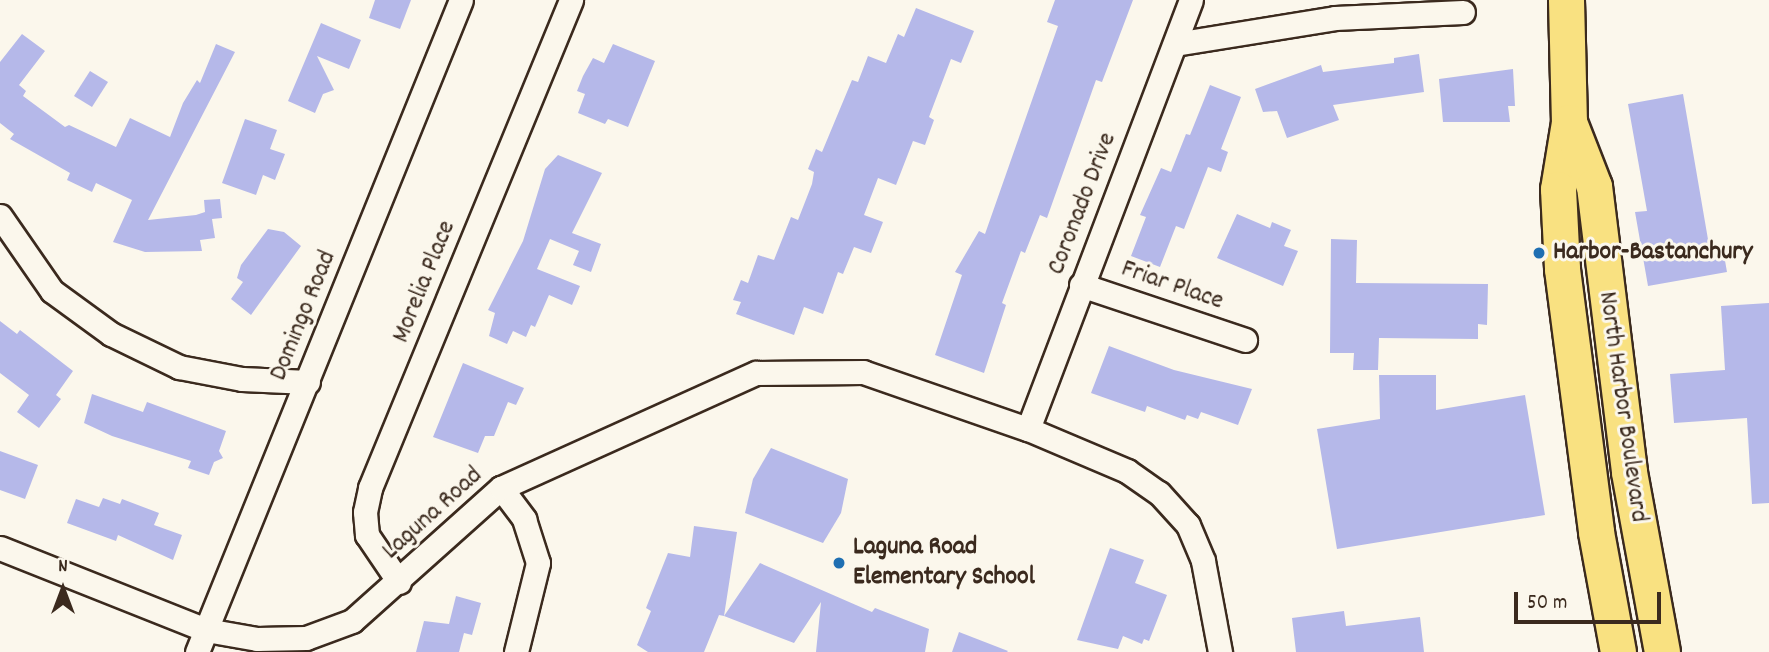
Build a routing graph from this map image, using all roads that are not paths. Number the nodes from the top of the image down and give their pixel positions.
1 (461, 0) edge
2 (571, 0) edge
3 (1191, 0) edge
4 (1566, 0) edge
5 (1463, 12) dead end
6 (1175, 44) junction
7 (1570, 122) junction
8 (0, 216) edge
9 (1081, 285) junction
10 (1245, 340) dead end
11 (308, 382) junction
12 (1028, 429) junction
13 (501, 488) junction
14 (0, 548) edge
15 (399, 582) junction
16 (206, 630) junction
17 (197, 652) edge
18 (516, 652) edge
19 (1220, 652) edge
20 (1618, 652) edge
21 (1662, 652) edge

1 - 11 street, Domingo Road
2 - 15 street, Morelia Place
3 - 6 street, Coronado Drive
4 - 7 main road, North Harbor Boulevard
5 - 6 street
6 - 9 street, Coronado Drive
7 - 20 main road, North Harbor Boulevard
7 - 21 main road, North Harbor Boulevard
8 - 11 street
9 - 10 street, Friar Place
9 - 12 street, Coronado Drive
11 - 16 street, Domingo Road
12 - 13 street, Laguna Road
12 - 19 street, Laguna Road
13 - 15 street, Laguna Road
13 - 18 street
14 - 16 street, Laguna Road
15 - 16 street, Laguna Road
16 - 17 street, Domingo Road

